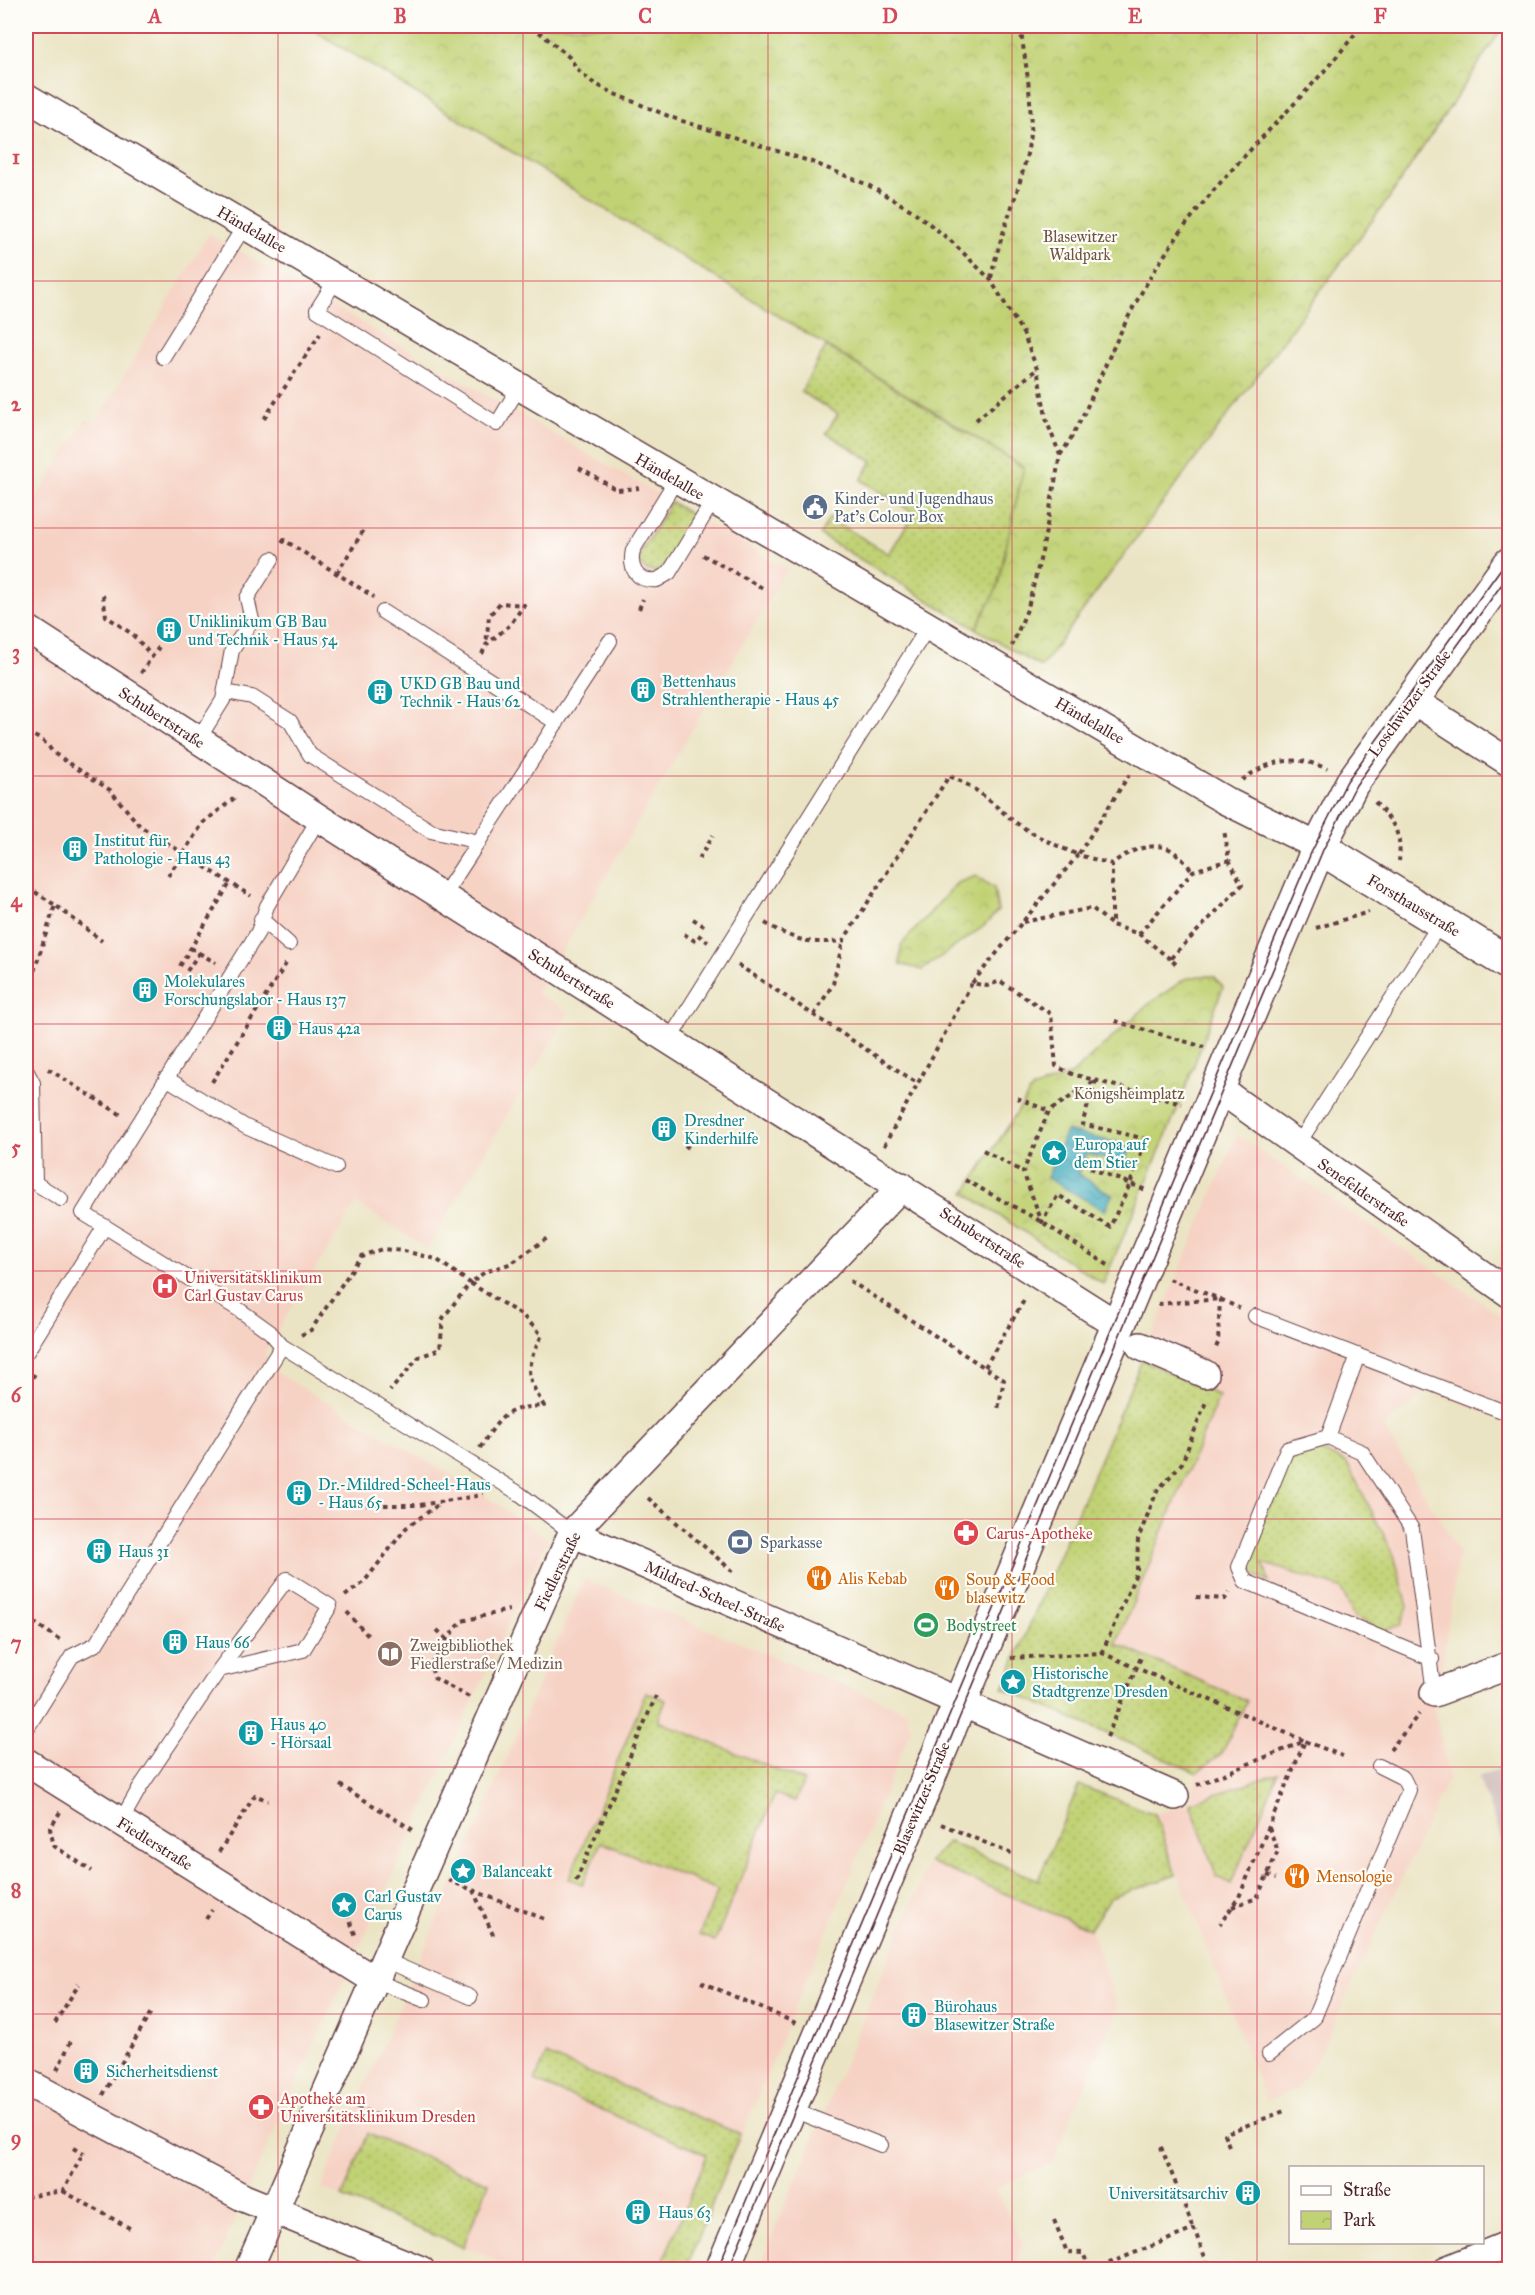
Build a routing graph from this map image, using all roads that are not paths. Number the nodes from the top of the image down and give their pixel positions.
1 (26, 97) edge
2 (245, 225) junction
3 (337, 278) junction
4 (163, 357) dead end
5 (519, 387) junction
6 (674, 483) junction
7 (713, 501) junction
8 (272, 559) road end
9 (1509, 564) edge
10 (383, 612) road end
11 (928, 627) junction
12 (26, 628) edge
13 (610, 641) dead end
14 (226, 692) junction
15 (1411, 699) junction
16 (557, 723) junction
17 (198, 740) junction
18 (1509, 763) edge
19 (319, 818) junction
20 (479, 842) junction
21 (1319, 848) junction
22 (442, 896) junction
23 (264, 912) junction
24 (1441, 922) junction
25 (289, 951) road end
26 (1509, 964) edge
27 (669, 1040) junction
28 (26, 1070) edge
29 (166, 1078) junction
30 (1219, 1089) junction
31 (29, 1106) edge
32 (1297, 1146) junction
33 (336, 1167) dead end
34 (30, 1181) edge
35 (902, 1186) junction
36 (61, 1199) dead end
37 (105, 1226) junction
38 (1509, 1294) edge
39 (1138, 1308) junction
40 (1255, 1316) road end
41 (282, 1346) junction
42 (26, 1353) edge
43 (1358, 1355) junction
44 (1205, 1374) road end
45 (1509, 1414) edge
46 (1328, 1437) junction
47 (572, 1533) junction
48 (1432, 1659) junction
49 (1509, 1665) edge
50 (219, 1670) junction
51 (1434, 1693) joint
52 (961, 1703) junction
53 (26, 1728) edge
54 (26, 1762) edge
55 (1378, 1766) road end
56 (1175, 1796) road end
57 (121, 1821) junction
58 (380, 1971) junction
59 (470, 1996) dead end
60 (424, 2000) dead end
61 (1269, 2054) dead end
62 (26, 2082) edge
63 (790, 2109) junction
64 (881, 2145) dead end
65 (274, 2209) junction
66 (1509, 2244) edge
67 (248, 2270) edge
68 (421, 2270) edge
69 (723, 2270) edge
70 (1446, 2270) edge

1 - 2 street, Händelallee
2 - 3 street, Händelallee
2 - 4 lane
3 - 5 street, Händelallee
3 - 5 lane
5 - 6 street, Händelallee
6 - 7 street, Händelallee
6 - 7 lane
7 - 11 street, Händelallee
8 - 14 lane
9 - 15 street, Loschwitzer Straße
10 - 16 lane
11 - 21 street, Händelallee
11 - 27 lane
12 - 17 street, Schubertstraße
13 - 16 lane
14 - 17 lane
14 - 20 lane
15 - 18 street
15 - 21 street, Loschwitzer Straße
16 - 20 lane
17 - 19 street, Schubertstraße
19 - 22 street, Schubertstraße
19 - 23 lane
20 - 22 lane
21 - 24 street, Forsthausstraße
21 - 30 street
22 - 27 street, Schubertstraße
23 - 25 lane
23 - 29 lane
24 - 26 street, Forsthausstraße
24 - 32 lane
27 - 35 street, Schubertstraße
28 - 31 lane
29 - 33 lane
29 - 37 lane, Mildred-Scheel-Straße
30 - 32 street, Senefelderstraße
30 - 39 street
31 - 34 lane
32 - 38 street, Senefelderstraße
34 - 36 lane
35 - 39 street, Schubertstraße
35 - 47 street, Fiedlerstraße
37 - 41 lane, Mildred-Scheel-Straße
37 - 42 lane
39 - 44 street, Schubertstraße
39 - 52 street, Blasewitzer Straße
40 - 43 lane
41 - 47 lane, Mildred-Scheel-Straße
41 - 53 lane
43 - 45 lane
43 - 46 lane
46 - 48 lane
46 - 48 lane
47 - 52 street, Mildred-Scheel-Straße
47 - 58 street, Fiedlerstraße
48 - 51 lane
49 - 51 street
50 - 50 lane
50 - 57 lane
52 - 56 street, Mildred-Scheel-Straße
52 - 63 street, Blasewitzer Straße
54 - 57 street, Fiedlerstraße
55 - 61 lane
57 - 58 street, Fiedlerstraße
58 - 59 lane
58 - 60 lane
58 - 65 street, Fiedlerstraße
62 - 65 street
63 - 64 lane
63 - 69 street, Blasewitzer Straße
65 - 67 street, Fiedlerstraße
65 - 68 street
66 - 70 street

